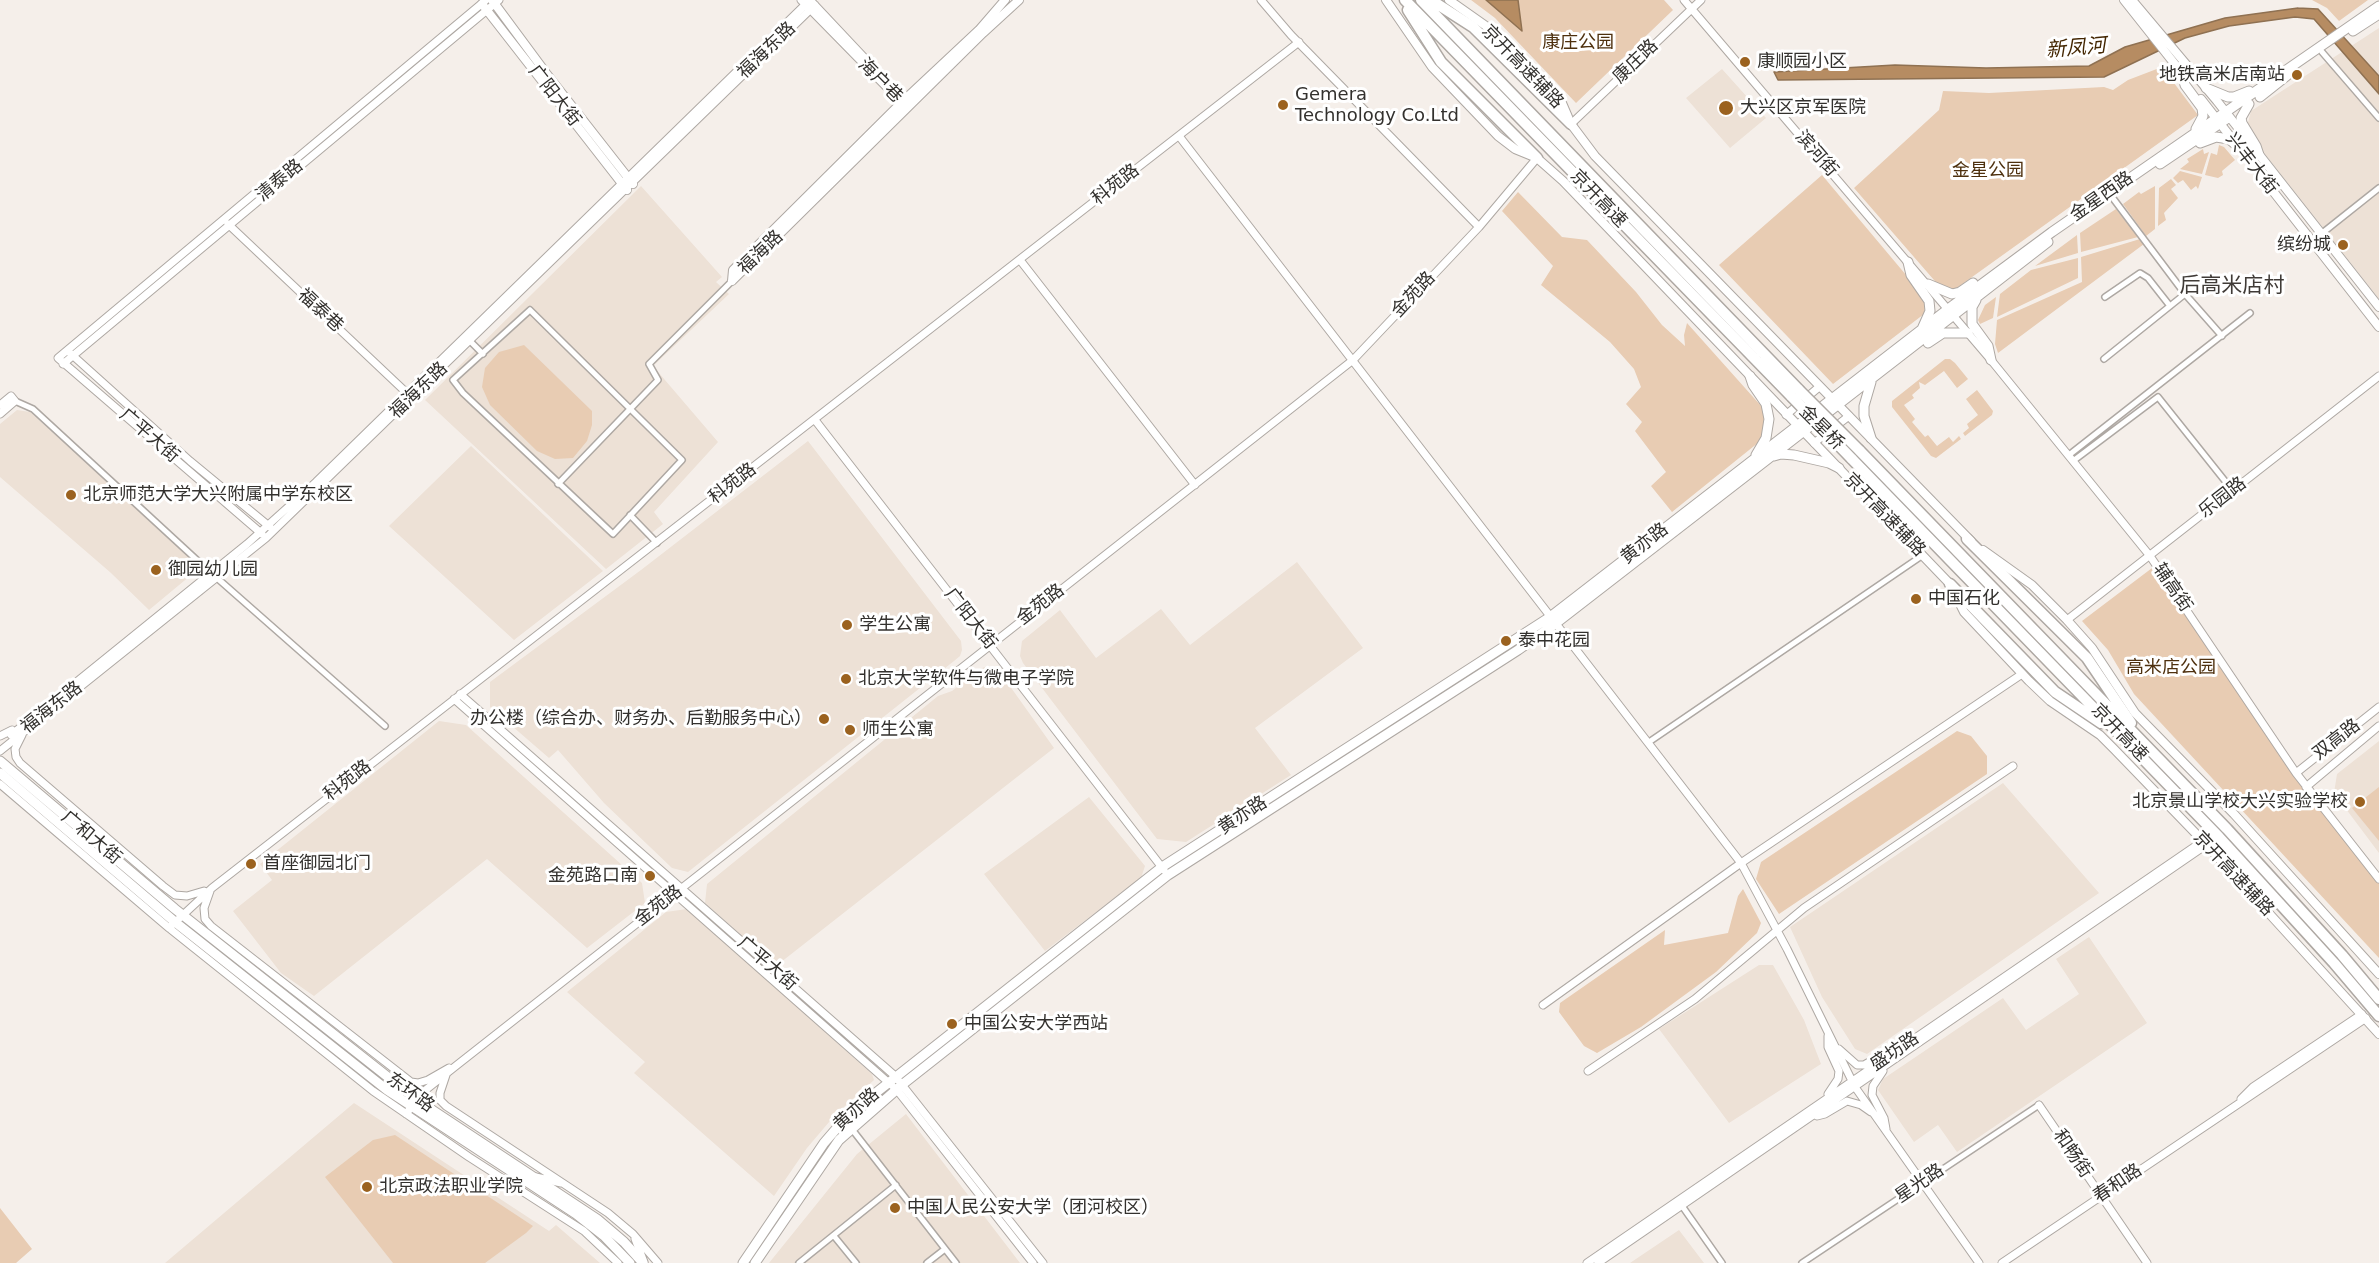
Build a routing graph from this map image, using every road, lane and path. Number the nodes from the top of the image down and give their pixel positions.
1 (1005, 0) edge
2 (1020, 0) edge
3 (1261, 0) edge
4 (1386, 0) edge
5 (1403, 0) edge
6 (1421, 0) edge
7 (1431, 0) edge
8 (1449, 0) edge
9 (1684, 0) edge
10 (1701, 0) edge
11 (2124, 0) edge
12 (2132, 0) edge
13 (490, 3) edge
14 (809, 3) edge
15 (2379, 6) edge
16 (1692, 9) junction
17 (2376, 17) edge
18 (2152, 29) junction
19 (2347, 31) junction
20 (1299, 42) junction
21 (2325, 47) junction
22 (2170, 51) junction
23 (2182, 73) junction
24 (2271, 81) junction
25 (2206, 88) junction
26 (902, 101) junction
27 (2249, 104) junction
28 (909, 108) junction
29 (2227, 115) junction
30 (2379, 118) edge
31 (2218, 122) junction
32 (1571, 124) junction
33 (1179, 136) junction
34 (2190, 136) junction
35 (2235, 144) junction
36 (2259, 155) junction
37 (2171, 156) junction
38 (1537, 158) junction
39 (627, 183) junction
40 (2379, 188) edge
41 (2112, 197) junction
42 (228, 224) junction
43 (1479, 227) junction
44 (2322, 234) junction
45 (2311, 242) junction
46 (1020, 260) junction
47 (1908, 262) junction
48 (1999, 271) junction
49 (732, 281) junction
50 (1928, 284) junction
51 (2185, 294) junction
52 (1977, 297) junction
53 (2105, 297) dead end
54 (2170, 306) junction
55 (2379, 307) edge
56 (1951, 312) junction
57 (2250, 313) dead end
58 (2379, 327) edge
59 (1922, 329) junction
60 (1968, 333) junction
61 (2222, 336) junction
62 (470, 342) junction
63 (70, 353) junction
64 (483, 354) junction
65 (1905, 354) junction
66 (2104, 359) dead end
67 (1353, 360) junction
68 (1991, 360) junction
69 (61, 361) joint
70 (1750, 376) junction
71 (2379, 376) edge
72 (1872, 380) junction
73 (1820, 387) junction
74 (1796, 394) junction
75 (410, 396) junction
76 (15, 401) junction
77 (1835, 403) junction
78 (0, 405) edge
79 (631, 409) junction
80 (0, 414) edge
81 (1786, 415) junction
82 (1849, 416) junction
83 (815, 420) junction
84 (1800, 430) junction
85 (1871, 438) junction
86 (1814, 443) junction
87 (1855, 454) joint
88 (1771, 457) junction
89 (2071, 458) junction
90 (1751, 462) junction
91 (1839, 468) junction
92 (558, 484) junction
93 (1195, 485) junction
94 (2233, 491) junction
95 (630, 515) junction
96 (268, 525) junction
97 (274, 530) junction
98 (260, 532) junction
99 (266, 538) junction
100 (1967, 539) junction
101 (657, 543) junction
102 (1923, 555) junction
103 (2150, 556) junction
104 (214, 575) junction
105 (1950, 584) junction
106 (2067, 620) junction
107 (1552, 621) junction
108 (991, 645) junction
109 (2022, 674) junction
110 (457, 697) junction
111 (2379, 707) edge
112 (36, 717) junction
113 (385, 726) dead end
114 (2379, 726) edge
115 (0, 736) edge
116 (1649, 742) junction
117 (0, 744) edge
118 (2142, 750) junction
119 (0, 751) edge
120 (0, 761) edge
121 (2013, 766) dead end
122 (0, 773) edge
123 (2296, 773) junction
124 (0, 784) edge
125 (46, 786) junction
126 (2306, 787) junction
127 (63, 814) junction
128 (2205, 843) junction
129 (1741, 863) junction
130 (1165, 871) junction
131 (2379, 879) edge
132 (212, 888) junction
133 (154, 891) junction
134 (678, 891) junction
135 (175, 895) junction
136 (182, 915) junction
137 (172, 925) junction
138 (1776, 929) junction
139 (228, 939) junction
140 (242, 962) junction
141 (256, 973) junction
142 (2379, 974) edge
143 (283, 981) junction
144 (256, 998) junction
145 (2379, 999) edge
146 (1542, 1005) dead end
147 (284, 1010) junction
148 (2364, 1016) junction
149 (2379, 1016) edge
150 (308, 1029) junction
151 (1827, 1030) junction
152 (2379, 1034) edge
153 (1833, 1042) junction
154 (1902, 1047) junction
155 (323, 1051) junction
156 (1890, 1063) junction
157 (457, 1065) junction
158 (1588, 1071) dead end
159 (447, 1072) junction
160 (386, 1076) junction
161 (892, 1079) junction
162 (411, 1082) junction
163 (1854, 1084) junction
164 (900, 1087) junction
165 (1820, 1102) junction
166 (2039, 1105) joint
167 (411, 1107) junction
168 (1811, 1117) junction
169 (1877, 1118) junction
170 (851, 1128) junction
171 (1886, 1131) junction
172 (495, 1138) junction
173 (464, 1142) junction
174 (517, 1165) junction
175 (489, 1170) junction
176 (535, 1177) junction
177 (1922, 1182) junction
178 (566, 1184) junction
179 (896, 1185) junction
180 (2100, 1196) junction
181 (1680, 1203) junction
182 (558, 1215) junction
183 (583, 1219) junction
184 (633, 1234) junction
185 (834, 1236) junction
186 (945, 1249) junction
187 (618, 1263) edge
188 (630, 1263) edge
189 (644, 1263) edge
190 (658, 1263) edge
191 (743, 1263) edge
192 (755, 1263) edge
193 (799, 1263) edge
194 (856, 1263) edge
195 (927, 1263) edge
196 (956, 1263) edge
197 (1033, 1263) edge
198 (1043, 1263) edge
199 (1587, 1263) edge
200 (1598, 1263) edge
201 (1722, 1263) edge
202 (1802, 1263) edge
203 (1979, 1263) edge
204 (2002, 1263) edge
205 (2147, 1263) edge

1 - 26 main road, 福海路
2 - 28 main road, 福海路
3 - 20 street
4 - 38 main road, 京开高速辅路
5 - 38 highway
5 - 74 highway, 京开高速
6 - 74 highway, 京开高速
7 - 32 highway
8 - 32 main road, 京开高速辅路
9 - 16 street, 滨河街
10 - 16 street, 康庄路
11 - 18 main road, 兴丰大街
12 - 18 main road, 兴丰大街
13 - 39 main road, 广阳大街
13 - 42 street, 清泰路
13 - 63 street, 清泰路
14 - 26 street, 海户巷
14 - 39 street, 福海东路
15 - 19 main road, 金星西路
16 - 32 street, 康庄路
16 - 47 street, 滨河街
17 - 19 main road, 金星西路
18 - 22 main road, 兴丰大街
19 - 21 main road, 金星西路
20 - 33 street, 科苑路
20 - 43 street
21 - 24 main road, 金星西路
21 - 27 main road, 金星西路
21 - 30 street
22 - 23 main road, 兴丰大街
22 - 25 main road, 兴丰大街
23 - 31 main road, 兴丰大街
23 - 34 main road
24 - 25 main road
24 - 29 main road, 金星西路
25 - 29 main road, 兴丰大街
26 - 28 street, 海户巷
26 - 49 main road, 福海路
27 - 29 main road, 金星西路
27 - 36 main road
28 - 49 main road, 福海路
29 - 31 main road, 金星西路
29 - 36 main road, 兴丰大街
31 - 34 main road, 金星西路
31 - 35 main road, 兴丰大街
31 - 37 main road, 金星西路
32 - 73 main road, 京开高速辅路
33 - 46 street, 科苑路
33 - 67 street
34 - 48 main road, 金星西路
35 - 37 main road
35 - 45 main road, 兴丰大街
36 - 44 main road, 兴丰大街
37 - 41 main road, 金星西路
38 - 43 street, 金苑路
38 - 70 main road, 京开高速辅路
39 - 62 street, 福海东路
39 - 75 street, 福海东路
40 - 44 street
41 - 51 street
41 - 52 main road, 金星西路
42 - 63 street, 清泰路
42 - 75 street, 福泰巷
43 - 67 street, 金苑路
44 - 45 street
44 - 55 main road, 兴丰大街
45 - 58 main road, 兴丰大街
46 - 83 street, 科苑路
46 - 93 street
47 - 50 street, 滨河街
47 - 59 main road
48 - 50 main road
48 - 56 main road, 金星西路
49 - 79 street
50 - 56 street, 滨河街
51 - 54 street
51 - 61 street
52 - 56 main road, 金星西路
52 - 68 main road
53 - 54 street
54 - 66 street
56 - 59 main road, 金星西路
56 - 60 street, 辅高街
56 - 65 main road, 金星西路
57 - 61 street
59 - 77 main road, 金星西路
60 - 65 main road
60 - 68 street, 辅高街
61 - 89 street
62 - 64 street
62 - 75 street, 福海东路
63 - 69 street, 清泰路
63 - 96 street, 广平大街
64 - 79 street
64 - 92 street
65 - 72 main road, 金星西路
67 - 93 street, 金苑路
67 - 107 street
68 - 89 street, 辅高街
69 - 98 street, 广平大街
70 - 81 main road, 京开高速辅路
70 - 90 main road
71 - 94 street, 乐园路
72 - 77 main road, 金星西路
72 - 85 main road
73 - 77 main road, 京开高速辅路
73 - 81 street
74 - 87 highway, 金星桥, bridge
75 - 96 street, 福海东路
75 - 97 street, 福海东路
76 - 78 street
76 - 80 street
76 - 104 street
77 - 82 main road, 京开高速辅路
77 - 84 main road
79 - 92 street
79 - 95 street
81 - 84 main road, 京开高速辅路
82 - 85 main road, 京开高速辅路
82 - 86 street
83 - 101 street, 科苑路
83 - 108 street, 广阳大街
84 - 86 main road, 京开高速辅路
84 - 88 main road, 黄亦路
84 - 90 main road, 黄亦路
85 - 100 main road, 京开高速辅路
86 - 91 main road, 京开高速辅路
87 - 118 highway, 京开高速
88 - 91 main road
88 - 107 main road, 黄亦路
89 - 94 street
89 - 103 street, 辅高街
90 - 107 main road, 黄亦路
91 - 102 main road, 京开高速辅路
92 - 95 street
93 - 108 street, 金苑路
94 - 103 street, 乐园路
95 - 101 street
96 - 97 street, 广平大街
96 - 98 street, 福海东路
97 - 99 street, 福海东路
98 - 99 street, 广平大街
98 - 104 street, 福海东路
99 - 104 street, 福海东路
100 - 106 main road, 京开高速辅路
100 - 118 highway
101 - 110 street, 科苑路
102 - 105 main road, 京开高速辅路
102 - 116 street
103 - 106 street, 乐园路
103 - 123 street, 辅高街
104 - 112 street, 福海东路
104 - 113 street
105 - 109 main road, 京开高速辅路
105 - 118 highway
106 - 142 main road, 京开高速辅路
107 - 116 street
107 - 130 main road, 黄亦路
108 - 130 street, 广阳大街
108 - 134 street, 金苑路
109 - 128 main road, 京开高速辅路
109 - 129 street
110 - 132 street, 科苑路
110 - 134 street, 广平大街
111 - 123 street, 双高路
112 - 115 street
112 - 117 street, 福海东路
112 - 119 street, 福海东路
112 - 125 street
114 - 126 street, 双高路
116 - 129 street
118 - 145 highway, 京开高速
118 - 149 highway, 京开高速
120 - 127 main road, 广和大街
121 - 138 street
122 - 137 main road, 广和大街
123 - 126 street, 辅高街
124 - 137 street
125 - 127 street
125 - 135 street
126 - 131 street, 辅高街
127 - 133 main road, 广和大街
128 - 148 main road, 京开高速辅路
128 - 154 street, 盛坊路
128 - 156 street, 盛坊路
129 - 138 street
129 - 146 street
130 - 161 main road, 黄亦路
130 - 164 main road, 黄亦路
132 - 135 street
132 - 136 street, 科苑路
132 - 139 street
133 - 135 street
133 - 136 main road, 广和大街
134 - 157 street, 金苑路
134 - 161 street, 广平大街
136 - 137 street, 科苑路
136 - 140 main road, 东环路
137 - 144 street
137 - 147 main road, 东环路
138 - 151 street
138 - 158 street
139 - 140 street
139 - 143 street
140 - 141 main road, 东环路
141 - 143 street
141 - 160 main road, 东环路
143 - 162 street
144 - 147 street
144 - 155 street
147 - 150 main road, 东环路
148 - 152 main road, 京开高速辅路
148 - 180 street, 春和路
150 - 155 street
150 - 167 main road, 东环路
151 - 153 street
151 - 165 street
153 - 154 street
153 - 163 street
154 - 163 street, 盛坊路
155 - 167 street
156 - 163 street, 盛坊路
156 - 171 street
157 - 159 street, 金苑路
157 - 162 street
159 - 167 street, 金苑路
159 - 172 street
160 - 162 street
160 - 167 main road, 东环路
161 - 164 street, 广平大街
161 - 191 main road, 黄亦路
163 - 165 street, 盛坊路
163 - 168 street, 盛坊路
163 - 169 street
164 - 170 main road, 黄亦路
164 - 197 street, 广平大街
164 - 198 street, 广平大街
165 - 181 street, 盛坊路
166 - 177 street, 星光路
166 - 180 street, 和畅街
167 - 173 main road, 东环路
167 - 174 main road, 东环路
167 - 175 street
168 - 169 street
168 - 181 street, 盛坊路
169 - 171 street
170 - 179 street
170 - 192 main road, 黄亦路
171 - 177 street
172 - 174 street
172 - 178 street
173 - 175 street
173 - 183 main road, 东环路
174 - 176 main road, 东环路
175 - 182 street
176 - 178 street
176 - 189 main road, 东环路
177 - 202 street, 星光路
177 - 203 street
178 - 184 street
179 - 185 street
179 - 186 street
180 - 204 street, 春和路
180 - 205 street, 和畅街
181 - 199 street, 盛坊路
181 - 200 street, 盛坊路
181 - 201 street
182 - 183 street
182 - 187 street
183 - 188 main road, 东环路
184 - 189 street
184 - 190 street
185 - 193 street
185 - 194 street
186 - 195 street
186 - 196 street

